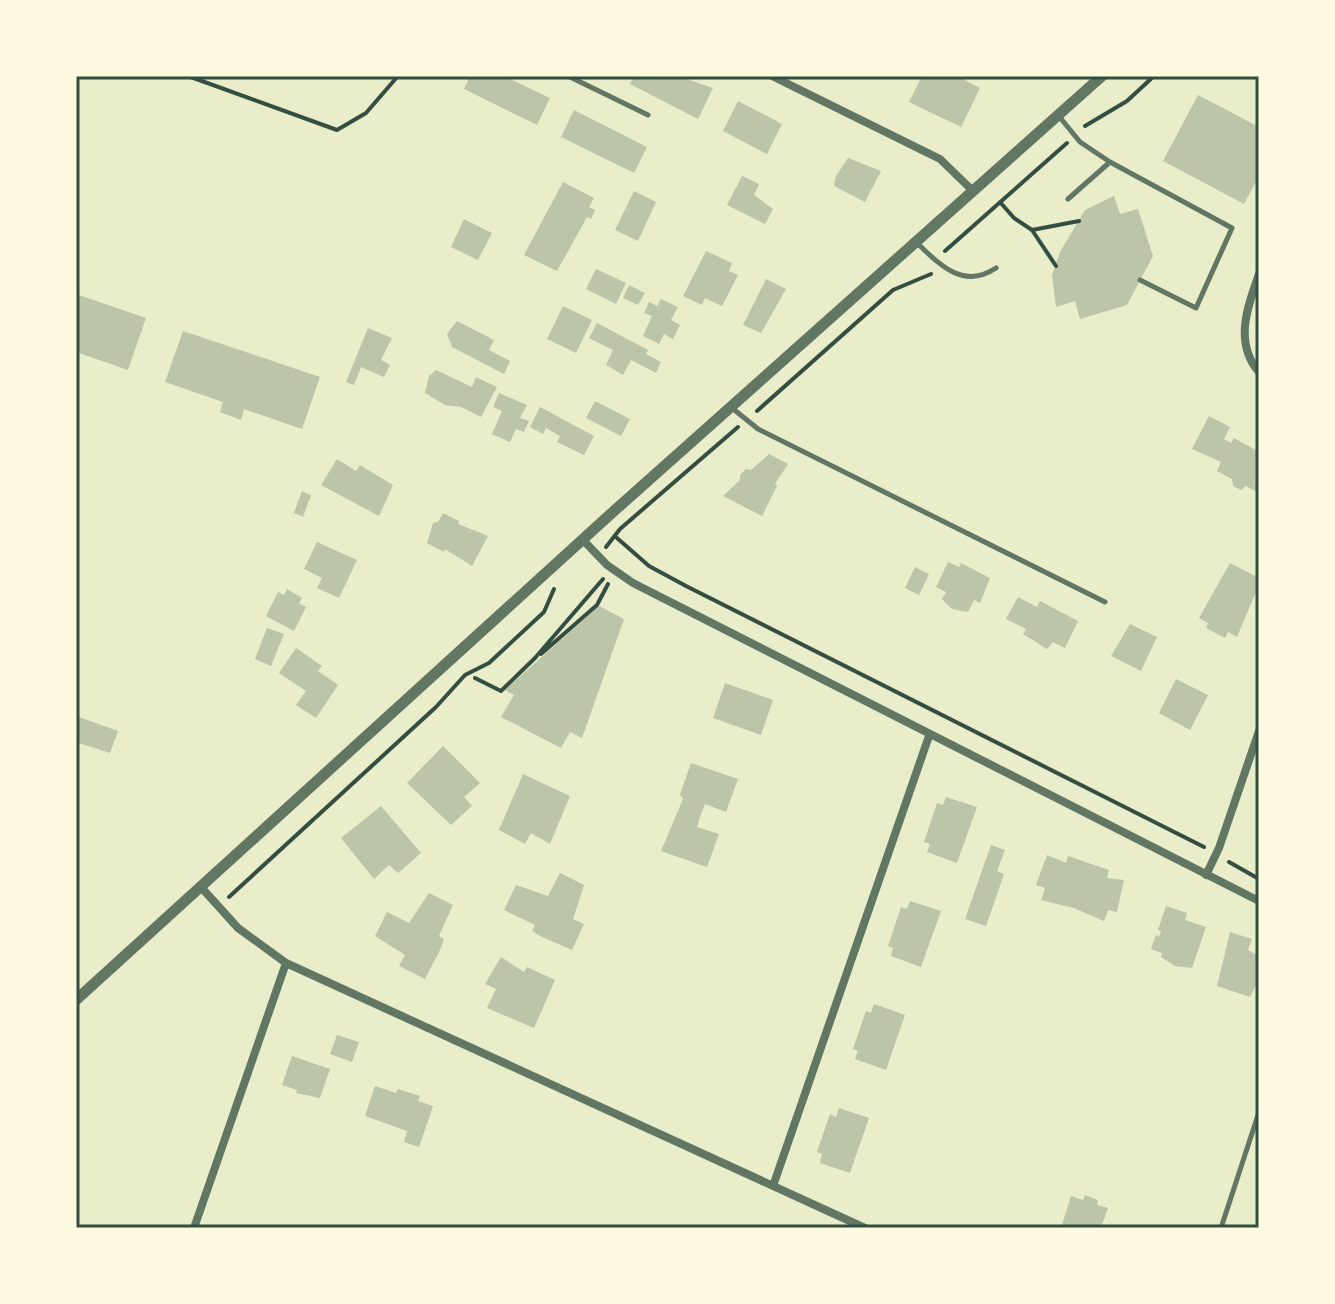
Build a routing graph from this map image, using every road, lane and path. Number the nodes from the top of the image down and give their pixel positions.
1 (188, 76) edge
2 (398, 76) edge
3 (568, 76) edge
4 (772, 76) edge
5 (1102, 76) edge
6 (1154, 76) edge
7 (648, 115) dead end
8 (1058, 115) junction
9 (1084, 127) dead end
10 (1068, 142) dead end
11 (1044, 147) dead end
12 (1048, 159) junction
13 (1110, 162) junction
14 (973, 191) junction
15 (1068, 199) dead end
16 (1000, 202) junction
17 (1079, 221) dead end
18 (1032, 230) junction
19 (916, 242) junction
20 (943, 253) dead end
21 (1056, 266) dead end
22 (926, 268) dead end
23 (996, 268) dead end
24 (934, 272) dead end
25 (1259, 274) edge
26 (917, 278) junction
27 (1140, 280) dead end
28 (1259, 372) edge
29 (731, 407) junction
30 (745, 421) junction
31 (617, 538) junction
32 (583, 540) junction
33 (610, 544) dead end
34 (603, 579) dead end
35 (560, 580) dead end
36 (608, 584) dead end
37 (1105, 602) dead end
38 (535, 658) junction
39 (475, 678) dead end
40 (1259, 731) edge
41 (929, 736) junction
42 (1204, 847) dead end
43 (1223, 858) dead end
44 (1206, 875) junction
45 (1259, 879) edge
46 (200, 886) junction
47 (1259, 901) edge
48 (218, 906) junction
49 (286, 963) junction
50 (76, 1000) edge
51 (1259, 1112) edge
52 (773, 1186) junction
53 (194, 1228) edge
54 (865, 1228) edge
55 (1221, 1228) edge

1 - 2 path
3 - 7 lane
4 - 14 street
5 - 8 street
6 - 9 path
8 - 13 lane
8 - 14 street
10 - 12 path
11 - 12 path
12 - 16 path
13 - 15 lane
13 - 27 lane
14 - 19 street
16 - 18 path
16 - 20 path
17 - 18 path
18 - 21 path
19 - 23 lane
19 - 29 street
22 - 26 path
24 - 26 path
25 - 28 street
26 - 30 path
29 - 30 lane
29 - 32 street
30 - 31 path
30 - 37 lane
31 - 33 path
31 - 42 path
32 - 41 street
32 - 46 street
34 - 38 path
35 - 48 path
36 - 38 path
38 - 39 path
40 - 44 street
41 - 44 street
41 - 52 street
43 - 45 path
44 - 47 street
46 - 48 street
46 - 50 street
48 - 49 street
49 - 52 street
49 - 53 street
51 - 55 lane
52 - 54 street

